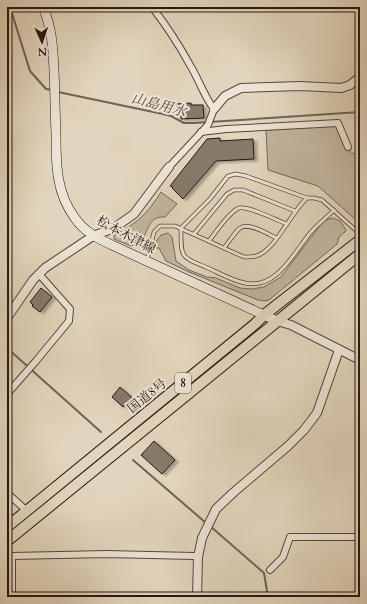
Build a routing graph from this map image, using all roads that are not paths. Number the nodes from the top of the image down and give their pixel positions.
1 (43, 7) edge
2 (152, 7) edge
3 (360, 77) edge
4 (214, 109) junction
5 (201, 132) junction
6 (348, 148) dead end
7 (169, 167) joint
8 (307, 198) junction
9 (295, 210) junction
10 (334, 210) junction
11 (287, 224) junction
12 (181, 228) junction
13 (194, 234) junction
14 (360, 234) edge
15 (93, 236) junction
16 (276, 238) junction
17 (360, 240) edge
18 (209, 241) junction
19 (224, 248) junction
20 (360, 254) edge
21 (147, 262) junction
22 (39, 274) junction
23 (264, 315) junction
24 (7, 318) edge
25 (277, 321) junction
26 (339, 350) junction
27 (360, 360) edge
28 (7, 394) edge
29 (7, 493) edge
30 (27, 511) junction
31 (7, 527) edge
32 (360, 537) edge
33 (7, 541) edge
34 (198, 557) junction
35 (270, 570) dead end
36 (12, 597) edge
37 (197, 597) edge

1 - 15 main road, 松本木津線
2 - 4 street
3 - 4 street
4 - 5 street
5 - 6 street
5 - 7 street
7 - 15 street
8 - 9 lane
8 - 10 lane
8 - 12 lane
9 - 11 lane
9 - 13 lane
10 - 12 lane
10 - 14 lane
11 - 16 lane
11 - 18 lane
12 - 13 lane
12 - 21 lane
13 - 18 lane
15 - 21 main road, 松本木津線
15 - 22 street
16 - 19 lane
16 - 19 lane
17 - 23 highway, 国道8号 / 8
18 - 19 lane
20 - 25 highway, 国道8号 / 8
21 - 23 main road, 松本木津線
22 - 24 street
22 - 28 street
23 - 25 main road, 松本木津線
23 - 30 highway, 国道8号 / 8
25 - 26 street
25 - 33 highway, 国道8号 / 8
26 - 27 street
26 - 34 street
29 - 30 street
30 - 31 highway, 国道8号 / 8
32 - 35 street
34 - 36 street
34 - 37 street

